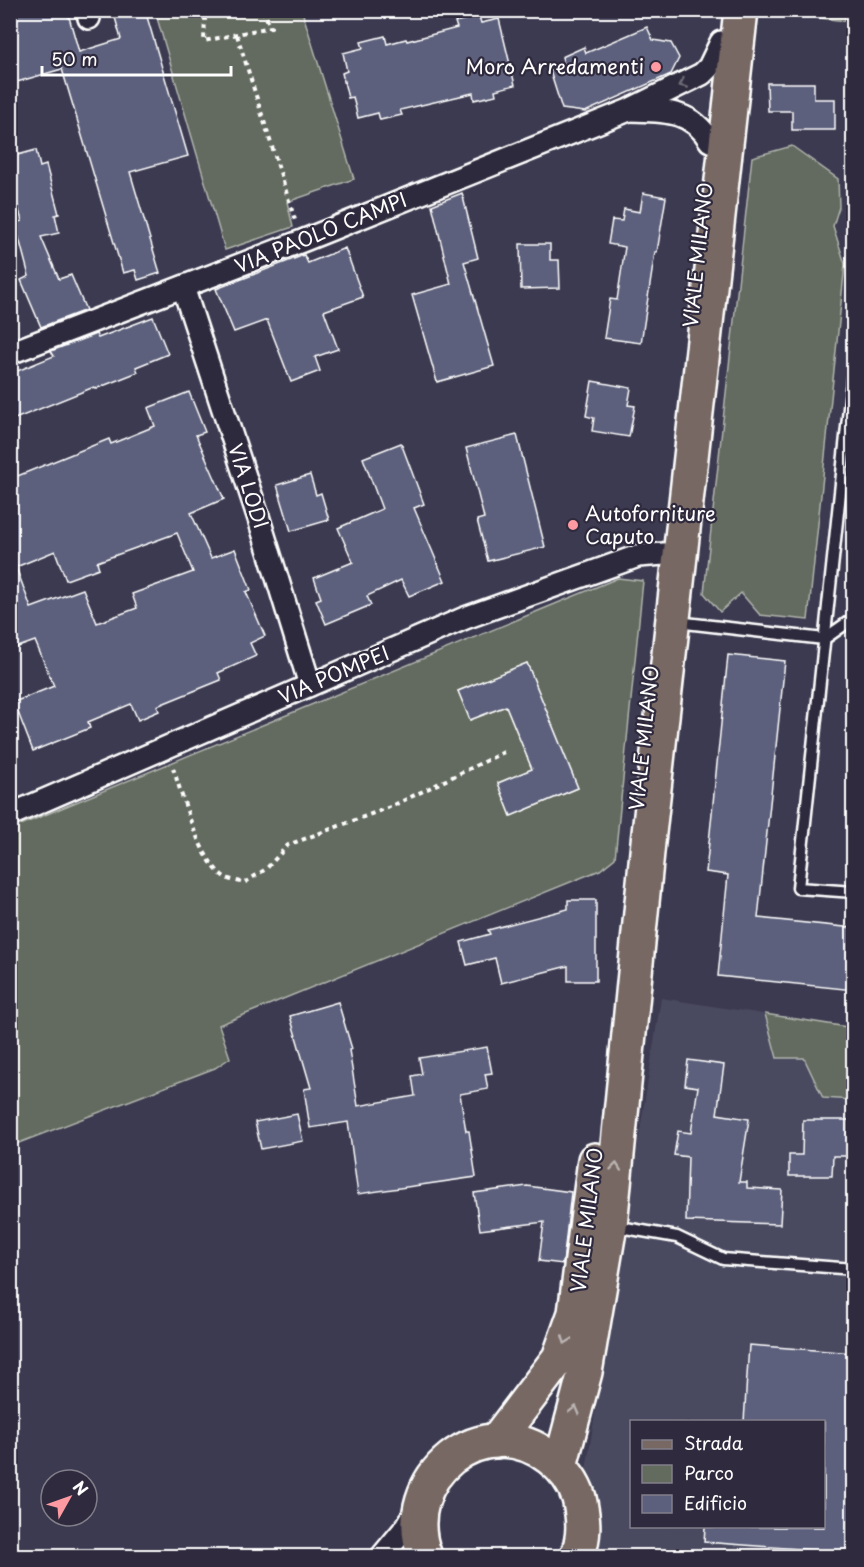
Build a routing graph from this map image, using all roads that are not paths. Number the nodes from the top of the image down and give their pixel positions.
1 (741, 10) edge
2 (723, 26) edge
3 (630, 110) junction
4 (710, 141) junction
5 (183, 287) junction
6 (12, 348) edge
7 (854, 361) edge
8 (664, 554) junction
9 (854, 618) edge
10 (674, 622) junction
11 (824, 639) junction
12 (310, 685) junction
13 (10, 815) edge
14 (854, 892) edge
15 (610, 1225) junction
16 (854, 1269) edge
17 (496, 1441) junction
18 (560, 1466) junction
19 (421, 1503) junction
20 (584, 1553) edge
21 (382, 1557) edge
22 (425, 1557) edge

1 - 10 main road, VIALE MILANO
2 -> 3 street, VIA PAOLO CAMPI
2 - 4 main road, VIALE MILANO
3 - 4 street, VIA PAOLO CAMPI
3 - 5 street, VIA PAOLO CAMPI
4 - 8 main road, VIALE MILANO
5 - 6 street, VIA PAOLO CAMPI
5 - 12 street, VIA LODI
7 - 11 lane
8 - 12 street, VIA POMPEI
8 -> 17 main road, VIALE MILANO
9 - 11 lane
10 - 11 lane
15 -> 10 main road, VIALE MILANO
11 - 14 lane
12 - 13 street, VIA POMPEI
15 - 16 lane
18 -> 15 main road, VIALE MILANO
17 - 18 main road
17 - 19 main road
18 - 20 main road
19 - 21 street
19 - 22 main road

